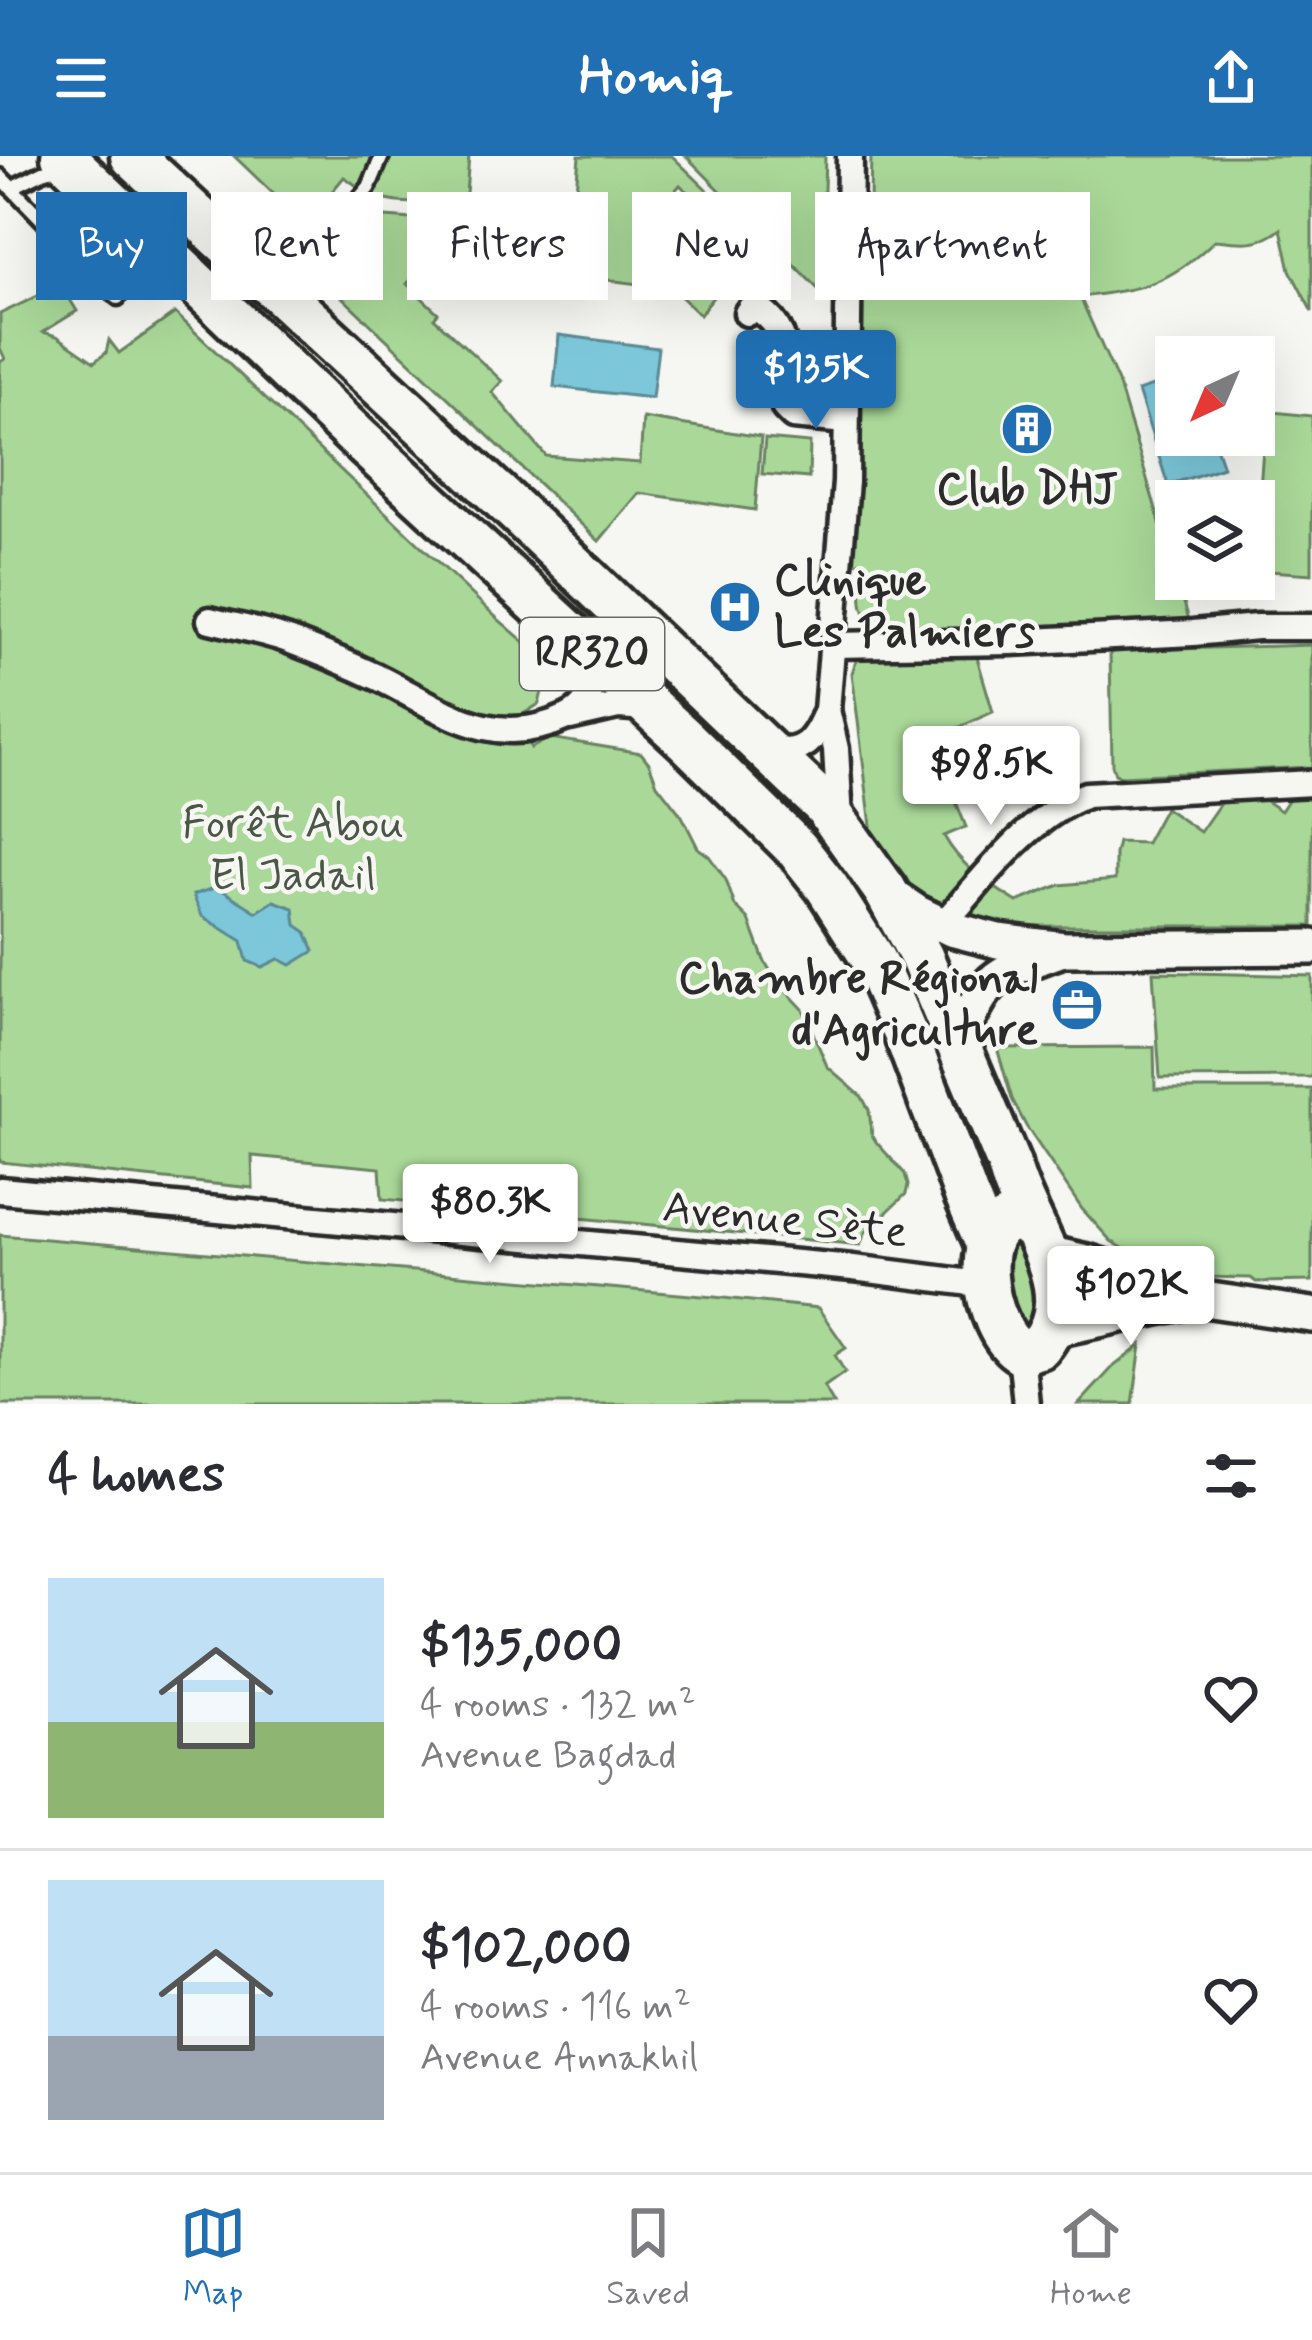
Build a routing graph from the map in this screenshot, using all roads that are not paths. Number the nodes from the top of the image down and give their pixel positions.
1 (132, 156) edge
2 (382, 156) edge
3 (850, 156) edge
4 (68, 161) edge
5 (0, 176) edge
6 (11, 188) junction
7 (365, 192) edge
8 (36, 214) edge
9 (211, 229) edge
10 (289, 300) edge
11 (747, 313) dead end
12 (846, 421) junction
13 (210, 620) dead end
14 (1312, 627) edge
15 (832, 645) junction
16 (589, 652) junction
17 (650, 708) junction
18 (827, 710) junction
19 (562, 719) junction
20 (766, 751) junction
21 (1312, 783) edge
22 (841, 826) junction
23 (885, 890) junction
24 (942, 925) junction
25 (1312, 947) edge
26 (1065, 949) junction
27 (958, 1040) junction
28 (0, 1190) edge
29 (1041, 1242) junction
30 (988, 1266) junction
31 (1197, 1298) junction
32 (1312, 1315) edge
33 (1036, 1341) junction
34 (1025, 1404) edge

1 - 9 highway, RR320
2 - 7 lane
3 - 12 street
4 - 6 lane
4 - 16 highway, RR320
5 - 6 lane
6 - 8 lane
10 - 20 highway, RR320
11 - 12 street
12 - 15 street
13 - 19 street
14 - 15 street
15 - 18 street
16 - 17 highway, RR320
16 - 19 street
17 - 19 street
17 - 30 highway, RR320
18 - 20 street
18 - 22 street
20 - 22 highway, RR320
21 - 24 street
22 - 23 highway, RR320
23 - 24 street
23 - 27 highway, RR320
24 - 26 street
25 - 26 street
26 - 27 street
27 - 29 highway, RR320
28 - 30 street, Avenue Sète
29 - 30 highway
29 - 31 street
29 - 33 highway, RR320
30 - 33 highway, RR320
31 - 32 street
31 - 33 street
33 - 34 street

